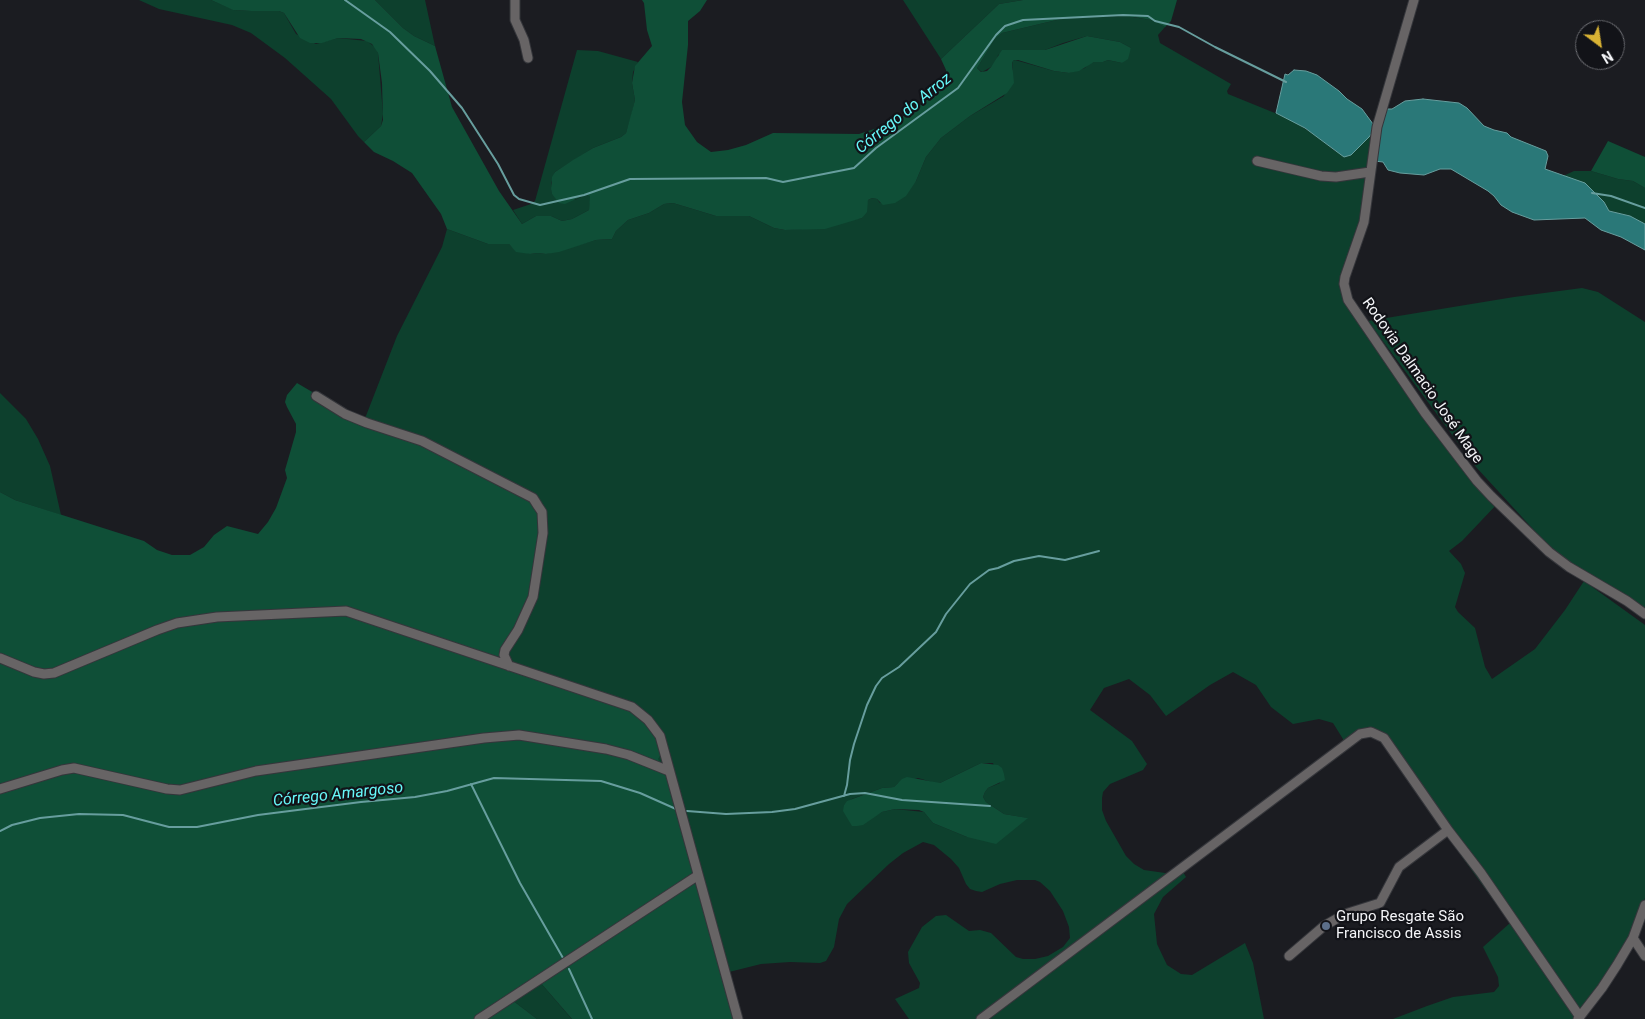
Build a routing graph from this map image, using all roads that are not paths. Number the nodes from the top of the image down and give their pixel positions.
1 (516, 0) edge
2 (1414, 0) edge
3 (528, 58) dead end
4 (1257, 161) dead end
5 (1370, 172) junction
6 (316, 396) dead end
7 (1645, 614) edge
8 (0, 658) edge
9 (510, 666) junction
10 (669, 771) junction
11 (0, 789) edge
12 (1448, 830) junction
13 (697, 876) junction
14 (1645, 905) edge
15 (1633, 938) junction
16 (1289, 956) dead end
17 (1645, 956) edge
18 (1579, 1018) edge
19 (479, 1019) edge
20 (738, 1019) edge
21 (981, 1019) edge

1 - 3 street
2 - 5 street, Rodovia Dalmacio José Mage
4 - 5 street
5 - 7 street, Rodovia Dalmacio José Mage
6 - 9 street
8 - 9 street
9 - 10 street
10 - 11 street
10 - 13 street
12 - 16 street
12 - 18 street
12 - 21 street
13 - 19 street
13 - 20 street
14 - 15 street
15 - 17 street
15 - 18 street

